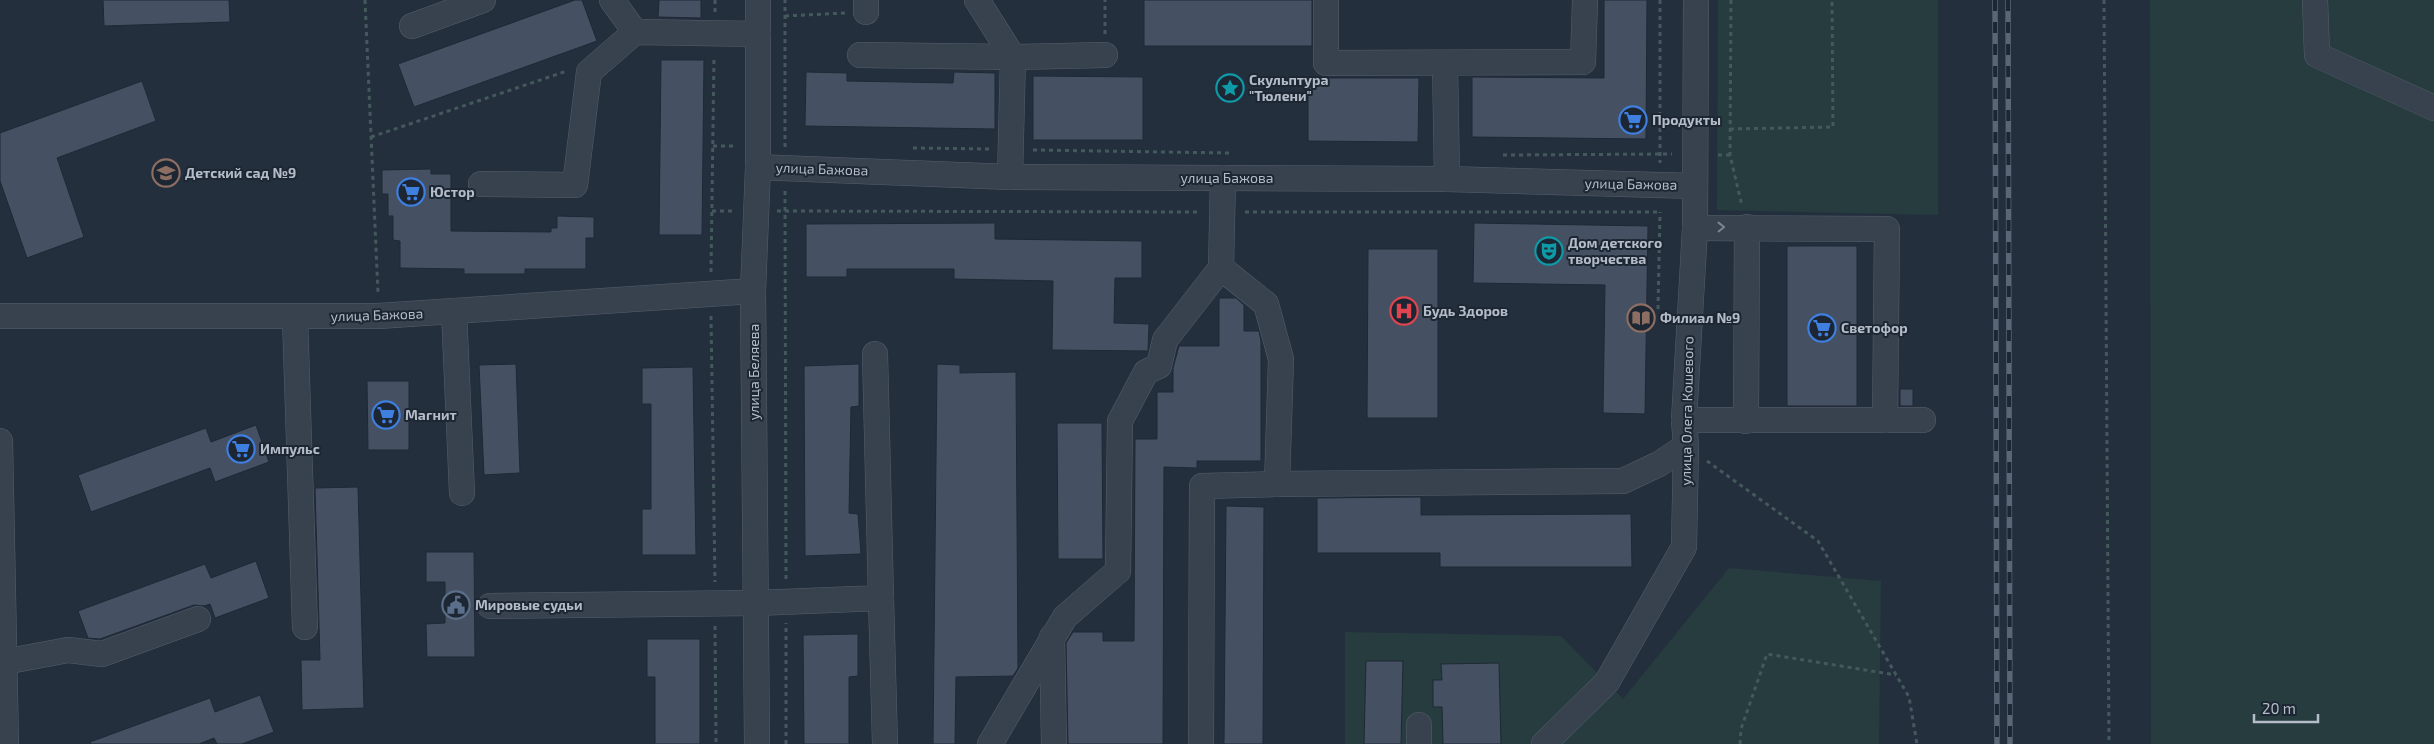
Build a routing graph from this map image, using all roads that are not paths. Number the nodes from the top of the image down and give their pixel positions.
1 (483, 0) edge
2 (612, 0) edge
3 (758, 0) edge
4 (977, 0) edge
5 (1326, 0) edge
6 (1584, 0) edge
7 (1696, 0) edge
8 (2315, 0) edge
9 (412, 26) dead end
10 (635, 32) junction
11 (758, 34) junction
12 (1105, 54) road end
13 (860, 55) dead end
14 (1013, 57) junction
15 (1446, 64) junction
16 (2434, 108) edge
17 (758, 156) junction
18 (1010, 177) junction
19 (1223, 178) junction
20 (1447, 179) junction
21 (481, 184) dead end
22 (1695, 186) junction
23 (1747, 227) junction
24 (1695, 228) junction
25 (1221, 268) junction
26 (753, 291) junction
27 (454, 311) junction
28 (0, 316) edge
29 (295, 317) junction
30 (875, 354) dead end
31 (1684, 420) junction
32 (1884, 420) junction
33 (1923, 420) dead end
34 (1746, 422) junction
35 (0, 441) edge
36 (1686, 446) junction
37 (1276, 484) junction
38 (462, 493) dead end
39 (881, 598) junction
40 (755, 603) junction
41 (490, 606) dead end
42 (198, 620) dead end
43 (305, 627) dead end
44 (1052, 637) junction
45 (4, 662) junction
46 (6, 744) edge
47 (757, 744) edge
48 (885, 744) edge
49 (990, 744) edge
50 (1054, 744) edge
51 (1201, 744) edge
52 (1544, 744) edge

1 - 9 street
2 - 10 street
3 - 11 street, улица Беляева
4 - 14 street
5 - 15 street
6 - 15 street
7 - 22 street, улица Олега Кошевого
8 - 16 street
10 - 11 street
10 - 21 street
11 - 17 street, улица Беляева
12 - 14 street
13 - 14 street
14 - 18 street
15 - 20 street
17 - 18 street, улица Бажова
17 - 26 street, улица Беляева
18 - 19 street, улица Бажова
19 - 20 street, улица Бажова
19 - 25 street
20 - 22 street, улица Бажова
22 - 24 street, улица Олега Кошевого
24 -> 23 street
23 - 32 street
23 - 34 street
24 - 31 street, улица Олега Кошевого
25 - 37 street
25 - 44 street
26 - 27 street, улица Бажова
26 - 40 street, улица Беляева
27 - 29 street, улица Бажова
27 - 38 street
28 - 29 street, улица Бажова
29 - 43 street
30 - 39 street
31 - 34 street
31 - 36 street, улица Олега Кошевого
32 - 33 street
32 - 34 street
35 - 45 street
36 - 37 street
36 - 52 street, улица Олега Кошевого
37 - 51 street
39 - 40 street
39 - 48 street
40 - 41 street
40 - 47 street, улица Беляева
42 - 45 street
44 - 49 street
44 - 50 street
45 - 46 street

